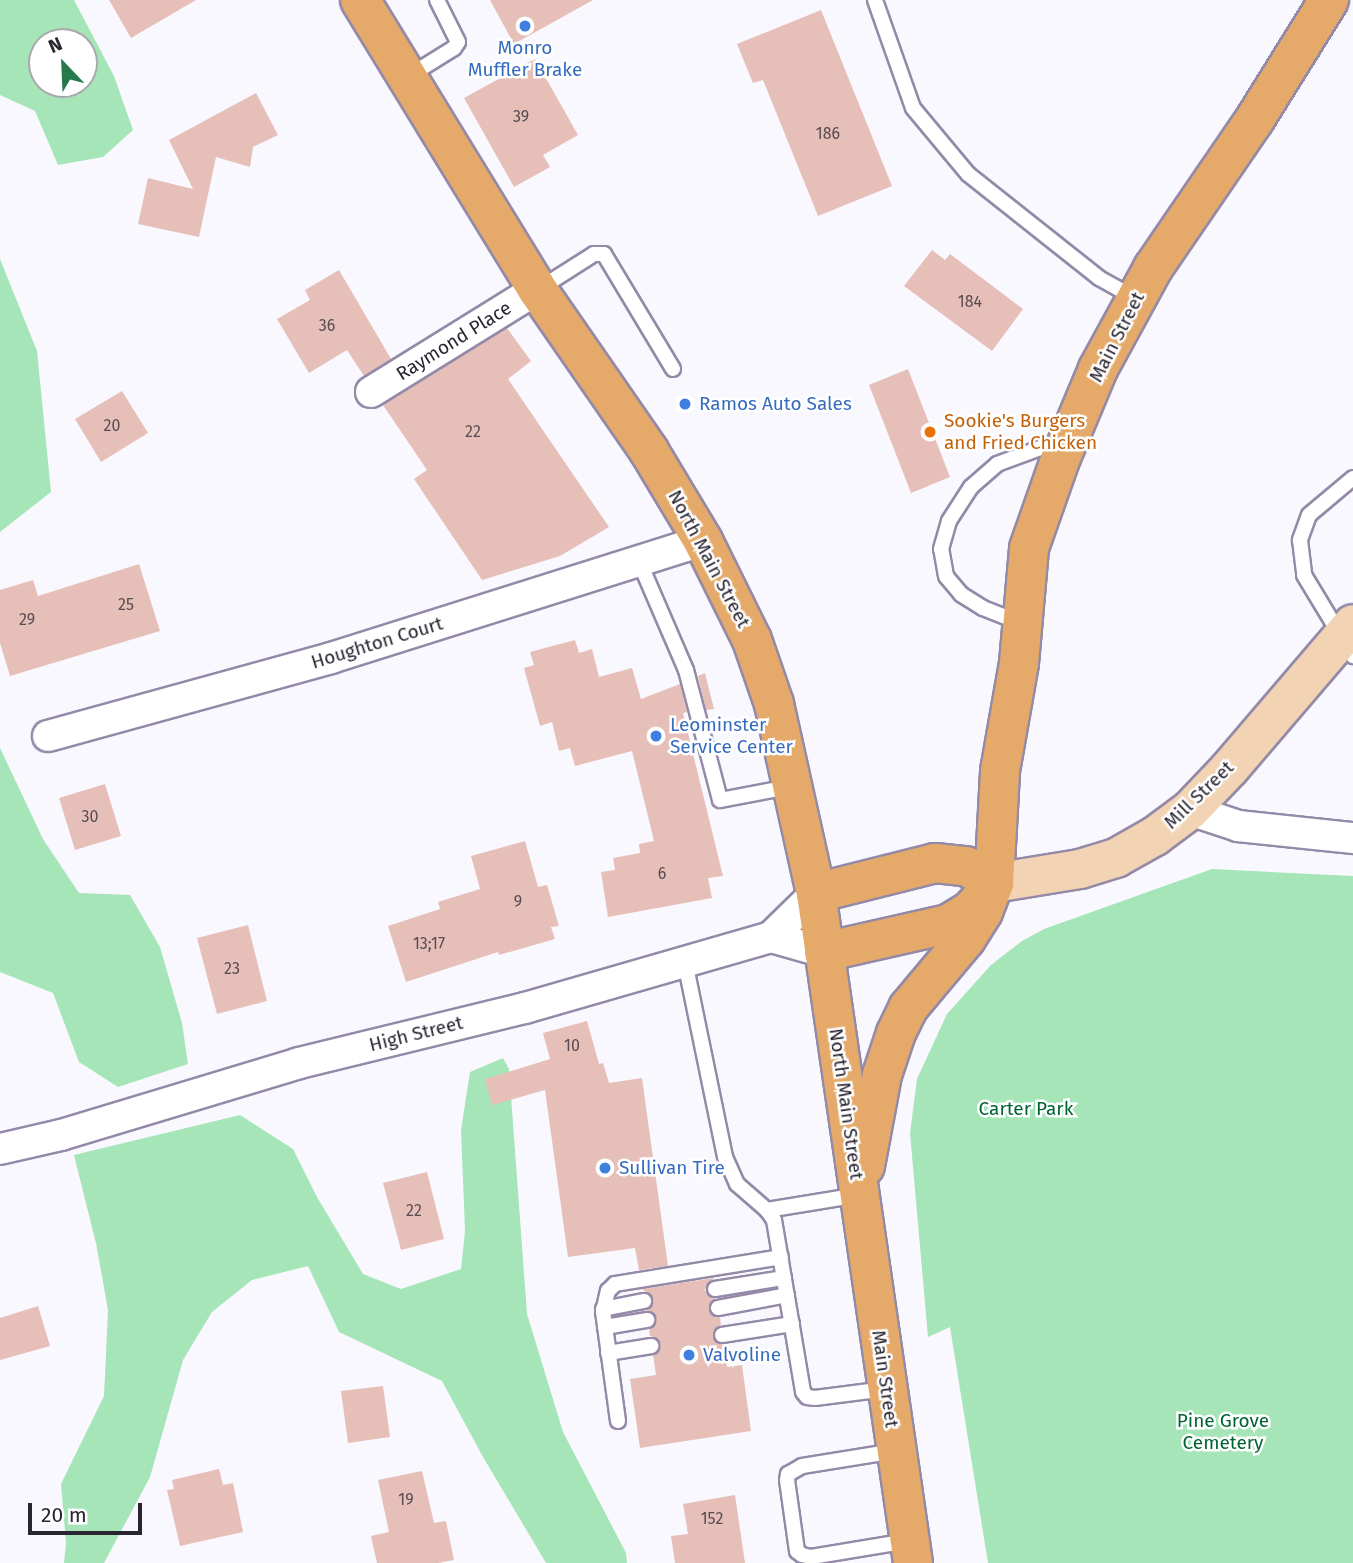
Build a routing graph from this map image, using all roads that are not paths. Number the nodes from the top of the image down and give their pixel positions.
1 (360, 0) edge
2 (437, 0) edge
3 (875, 0) edge
4 (1329, 0) edge
5 (406, 78) junction
6 (537, 289) junction
7 (1137, 298) junction
8 (673, 369) dead end
9 (372, 392) dead end
10 (1070, 437) junction
11 (1353, 478) edge
12 (703, 541) junction
13 (639, 561) junction
14 (1022, 623) junction
15 (1349, 639) edge
16 (48, 736) dead end
17 (793, 786) junction
18 (1190, 810) junction
19 (1353, 838) edge
20 (994, 883) junction
21 (816, 892) junction
22 (771, 937) junction
23 (824, 952) junction
24 (685, 962) junction
25 (0, 1149) edge
26 (859, 1195) junction
27 (767, 1209) junction
28 (781, 1257) junction
29 (784, 1278) junction
30 (715, 1289) dead end
31 (787, 1295) junction
32 (644, 1301) dead end
33 (718, 1308) dead end
34 (603, 1309) junction
35 (647, 1320) dead end
36 (792, 1324) junction
37 (605, 1327) junction
38 (722, 1335) dead end
39 (651, 1346) dead end
40 (608, 1353) junction
41 (887, 1388) junction
42 (618, 1422) dead end
43 (896, 1451) junction
44 (911, 1552) edge

1 - 5 main road, North Main Street
2 - 5 lane
3 - 7 lane
4 - 7 main road, Main Street
5 - 6 main road, North Main Street
6 - 8 lane
6 - 9 street, Raymond Place
6 - 12 main road, North Main Street
7 - 10 main road, Main Street
10 - 14 main road, Main Street
10 - 14 lane
11 - 15 lane
12 - 13 street, Houghton Court
12 - 17 main road, North Main Street
13 - 16 street, Houghton Court
13 - 17 lane
14 - 20 main road, Main Street
15 - 18 main road, Mill Street
17 - 21 main road, North Main Street
18 - 19 street
18 - 20 main road, Mill Street
20 - 21 main road
20 - 23 main road
20 - 26 main road
21 - 22 street, High Street
21 - 23 main road, North Main Street
22 - 23 street
22 - 24 street, High Street
23 - 26 main road, North Main Street
24 - 25 street, High Street
24 - 27 lane
26 - 27 lane
26 - 41 main road, Main Street
27 - 28 lane
28 - 29 lane
28 - 34 lane
29 - 30 lane
29 - 31 lane
31 - 33 lane
31 - 36 lane
32 - 34 lane
34 - 37 lane
35 - 37 lane
36 - 38 lane
36 - 41 lane
37 - 40 lane
39 - 40 lane
40 - 42 lane
41 - 43 main road, Main Street
43 - 44 main road, Main Street
43 - 44 lane

